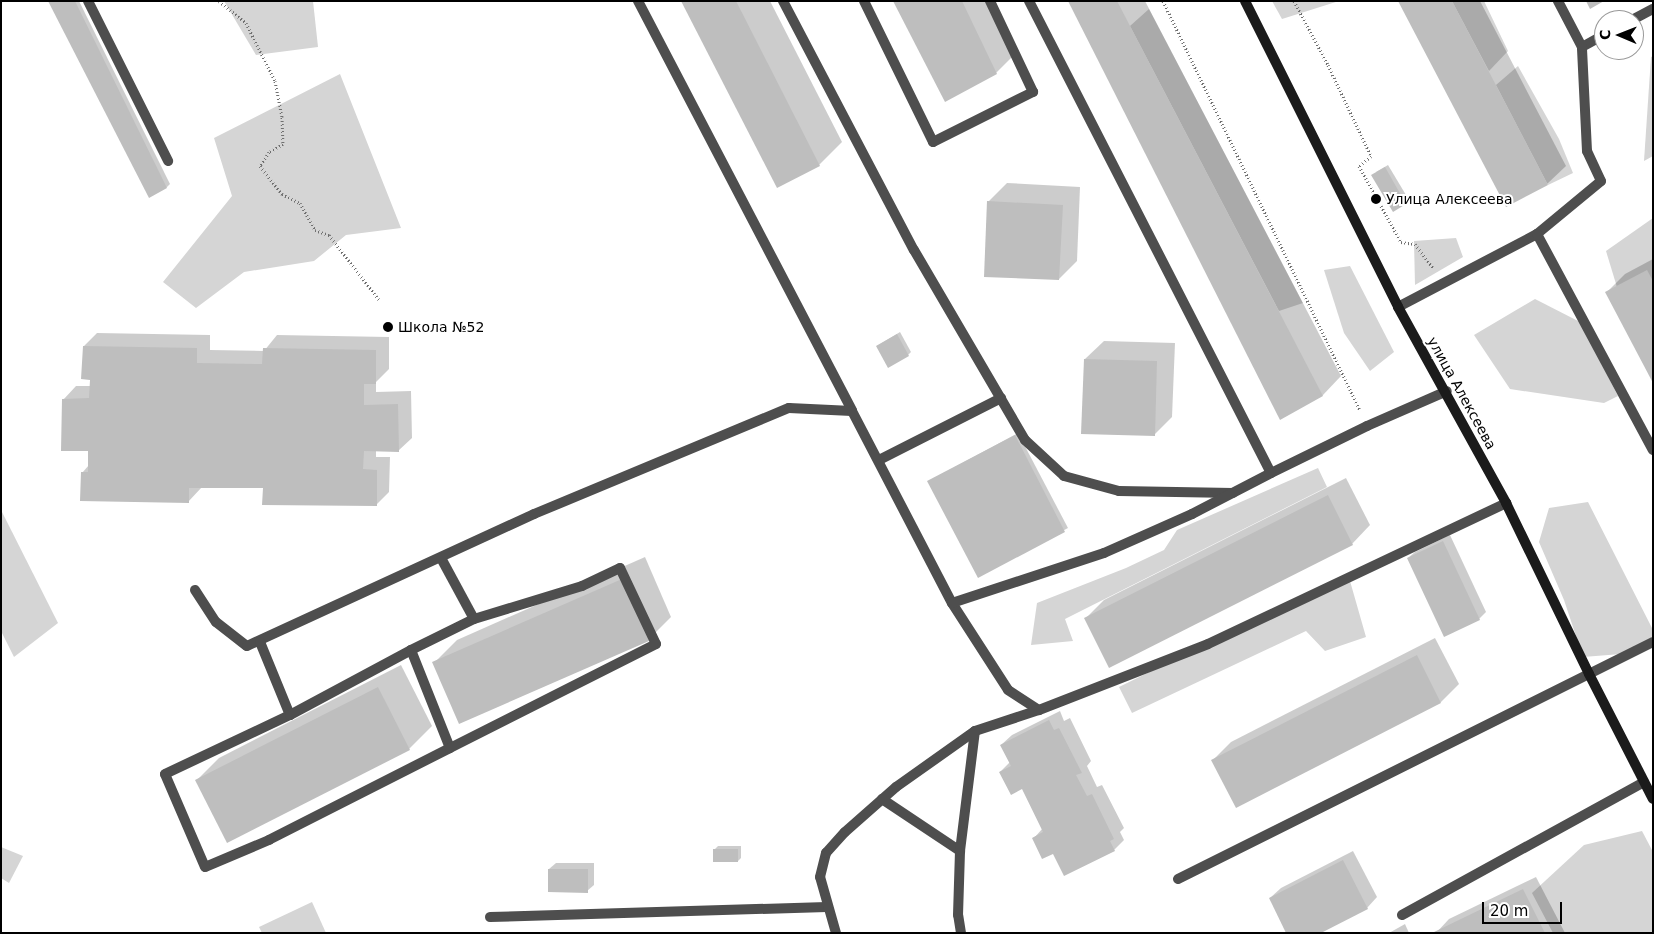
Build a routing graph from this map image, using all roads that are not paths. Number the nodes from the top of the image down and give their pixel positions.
1 (88, 1) edge
2 (638, 1) edge
3 (783, 1) edge
4 (864, 1) edge
5 (990, 1) edge
6 (1029, 1) edge
7 (1245, 1) edge
8 (1558, 1) edge
9 (1594, 40) edge
10 (1582, 47) junction
11 (168, 161) dead end
12 (1537, 234) junction
13 (1398, 307) junction
14 (1447, 391) junction
15 (1001, 398) junction
16 (852, 411) junction
17 (1653, 450) edge
18 (879, 460) junction
19 (1270, 473) junction
20 (1233, 493) junction
21 (1506, 503) junction
22 (441, 558) junction
23 (195, 590) dead end
24 (952, 603) junction
25 (474, 619) junction
26 (260, 642) junction
27 (1653, 642) edge
28 (411, 650) junction
29 (1588, 674) junction
30 (1039, 710) junction
31 (290, 715) junction
32 (975, 732) junction
33 (450, 748) junction
34 (1644, 782) junction
35 (882, 798) junction
36 (1653, 798) edge
37 (960, 851) junction
38 (1178, 879) dead end
39 (827, 908) junction
40 (1402, 915) dead end
41 (490, 918) dead end
42 (836, 933) edge
43 (960, 933) edge

1 - 11 lane
2 - 16 lane
3 - 15 lane
4 - 5 lane
6 - 19 lane
7 - 13 street, улица Алексеева
8 - 10 lane
9 - 10 lane
10 - 12 lane
12 - 13 lane
12 - 17 lane
13 - 14 street, улица Алексеева
14 - 19 lane
14 - 21 street, улица Алексеева
15 - 18 lane
15 - 20 lane
16 - 18 lane
16 - 22 lane
18 - 24 lane
19 - 20 lane
20 - 24 lane
21 - 29 street, улица Алексеева
21 - 30 lane
22 - 25 lane
22 - 26 lane
23 - 26 lane
24 - 30 lane
25 - 28 lane
25 - 33 lane
26 - 31 lane
27 - 29 lane
28 - 31 lane
28 - 33 lane
29 - 34 street, улица Алексеева
29 - 38 lane
30 - 32 lane
31 - 33 lane
32 - 35 lane
32 - 37 lane
34 - 36 street, улица Алексеева
34 - 40 lane
35 - 37 lane
35 - 39 lane
37 - 43 lane
39 - 41 lane
39 - 42 lane

